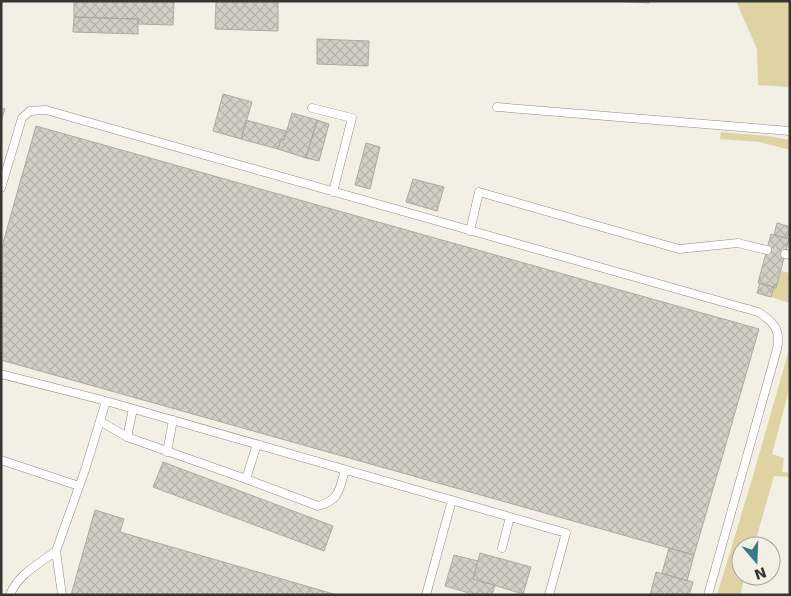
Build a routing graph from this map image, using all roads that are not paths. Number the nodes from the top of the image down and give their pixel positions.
1 (497, 107) dead end
2 (312, 108) dead end
3 (790, 132) edge
4 (1, 188) edge
5 (333, 192) junction
6 (470, 231) junction
7 (767, 250) dead end
8 (1, 374) edge
9 (106, 401) junction
10 (133, 408) junction
11 (100, 420) junction
12 (174, 420) junction
13 (127, 437) junction
14 (256, 444) junction
15 (167, 452) junction
16 (1, 460) edge
17 (346, 470) junction
18 (246, 479) junction
19 (79, 486) junction
20 (452, 500) junction
21 (510, 517) junction
22 (502, 548) dead end
23 (56, 551) junction
24 (10, 595) edge
25 (62, 595) edge
26 (426, 595) edge
27 (549, 595) edge
28 (708, 595) edge

1 - 3 lane
2 - 5 lane
4 - 5 lane
5 - 6 lane
6 - 7 lane
6 - 28 lane
8 - 9 lane
9 - 10 lane
9 - 11 lane
10 - 12 lane
10 - 13 lane
11 - 13 lane
11 - 19 lane
12 - 14 lane
12 - 15 lane
13 - 15 lane
14 - 17 lane
14 - 18 lane
15 - 18 lane
16 - 19 lane
17 - 18 lane
17 - 20 lane
19 - 23 lane
20 - 21 lane
20 - 26 lane
21 - 22 lane
21 - 27 lane
23 - 24 lane
23 - 25 lane

